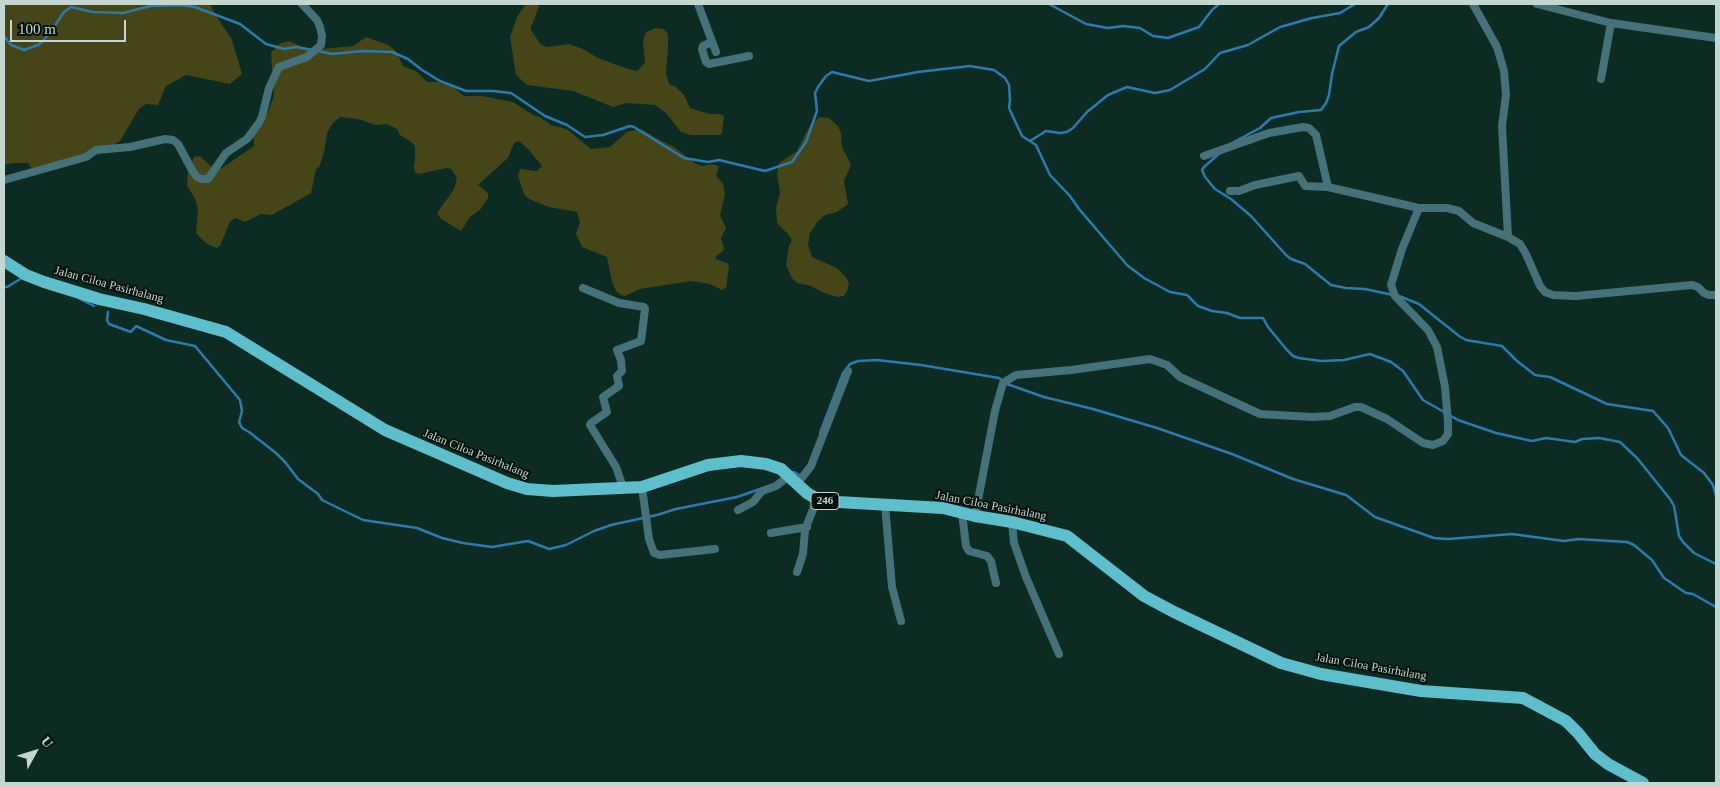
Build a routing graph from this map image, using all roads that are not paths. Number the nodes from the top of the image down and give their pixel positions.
1 (302, 4) edge
2 (698, 4) edge
3 (1473, 4) edge
4 (1538, 4) edge
5 (1611, 23) junction
6 (1716, 38) edge
7 (712, 42) junction
8 (716, 52) dead end
9 (749, 56) dead end
10 (1601, 79) dead end
11 (1204, 156) dead end
12 (4, 180) edge
13 (1328, 187) junction
14 (1230, 190) dead end
15 (1419, 208) junction
16 (1508, 237) junction
17 (4, 261) edge
18 (583, 288) dead end
19 (1716, 295) edge
20 (848, 371) dead end
21 (793, 480) junction
22 (623, 487) junction
23 (642, 487) junction
24 (817, 499) junction
25 (886, 504) junction
26 (738, 510) dead end
27 (962, 513) junction
28 (975, 516) junction
29 (1012, 522) junction
30 (807, 526) junction
31 (771, 533) dead end
32 (716, 549) dead end
33 (797, 572) dead end
34 (996, 583) dead end
35 (901, 621) dead end
36 (1060, 654) dead end
37 (1643, 783) edge

1 - 12 street
2 - 7 street
3 - 16 street
4 - 5 street
5 - 6 street
5 - 10 street
7 - 8 street
7 - 9 street
11 - 13 street
13 - 14 street
13 - 15 street
15 - 16 street
15 - 28 street
16 - 19 street
17 - 22 main road, Jalan Ciloa Pasirhalang / 246
18 - 22 street
20 - 21 street
21 - 23 main road, Jalan Ciloa Pasirhalang / 246
21 - 24 main road, Jalan Ciloa Pasirhalang / 246
21 - 26 street
22 - 23 main road, Jalan Ciloa Pasirhalang / 246
23 - 32 street
24 - 25 main road, Jalan Ciloa Pasirhalang / 246
24 - 30 street
25 - 27 main road, Jalan Ciloa Pasirhalang / 246
25 - 35 street
27 - 28 main road, Jalan Ciloa Pasirhalang / 246
27 - 34 street
28 - 29 main road, Jalan Ciloa Pasirhalang / 246
29 - 36 street
29 - 37 main road, Jalan Ciloa Pasirhalang / 246
30 - 31 street
30 - 33 street

